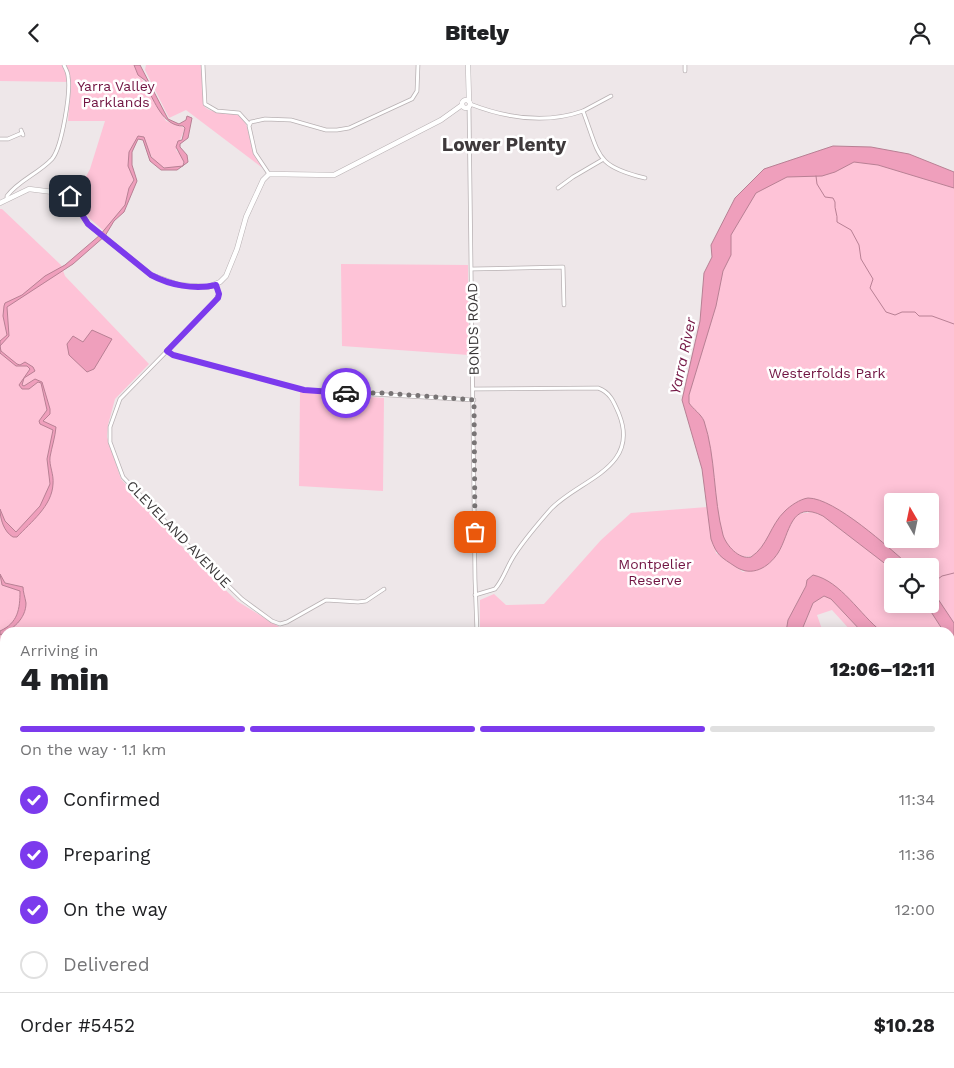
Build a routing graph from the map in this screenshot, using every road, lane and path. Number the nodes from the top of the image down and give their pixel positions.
1 (64, 65) edge
2 (203, 65) edge
3 (418, 65) edge
4 (468, 65) edge
5 (685, 65) edge
6 (685, 71) dead end
7 (610, 96) dead end
8 (467, 105) junction
9 (583, 111) junction
10 (249, 124) junction
11 (22, 133) dead end
12 (0, 139) edge
13 (602, 160) junction
14 (269, 174) junction
15 (644, 178) dead end
16 (558, 188) dead end
17 (7, 199) junction
18 (0, 203) edge
19 (472, 269) junction
20 (216, 285) junction
21 (564, 305) dead end
22 (167, 351) junction
23 (474, 389) junction
24 (474, 400) junction
25 (384, 589) dead end
26 (475, 595) junction
27 (477, 627) edge

1 - 17 street
2 - 10 street
3 - 10 street
4 - 8 street, BONDS ROAD
5 - 6 street
7 - 9 street
8 - 9 street
8 - 14 street
8 - 19 street, BONDS ROAD
9 - 13 street
10 - 14 street
11 - 12 street
13 - 15 street
13 - 16 street
14 - 20 street, CLEVELAND AVENUE
17 - 18 street
17 - 20 street
19 - 21 street
19 - 23 street, BONDS ROAD
20 - 22 street, CLEVELAND AVENUE
22 - 24 street
22 - 25 street, CLEVELAND AVENUE
23 - 24 street, BONDS ROAD
23 - 26 street
24 - 26 street, BONDS ROAD
26 - 27 street, BONDS ROAD

